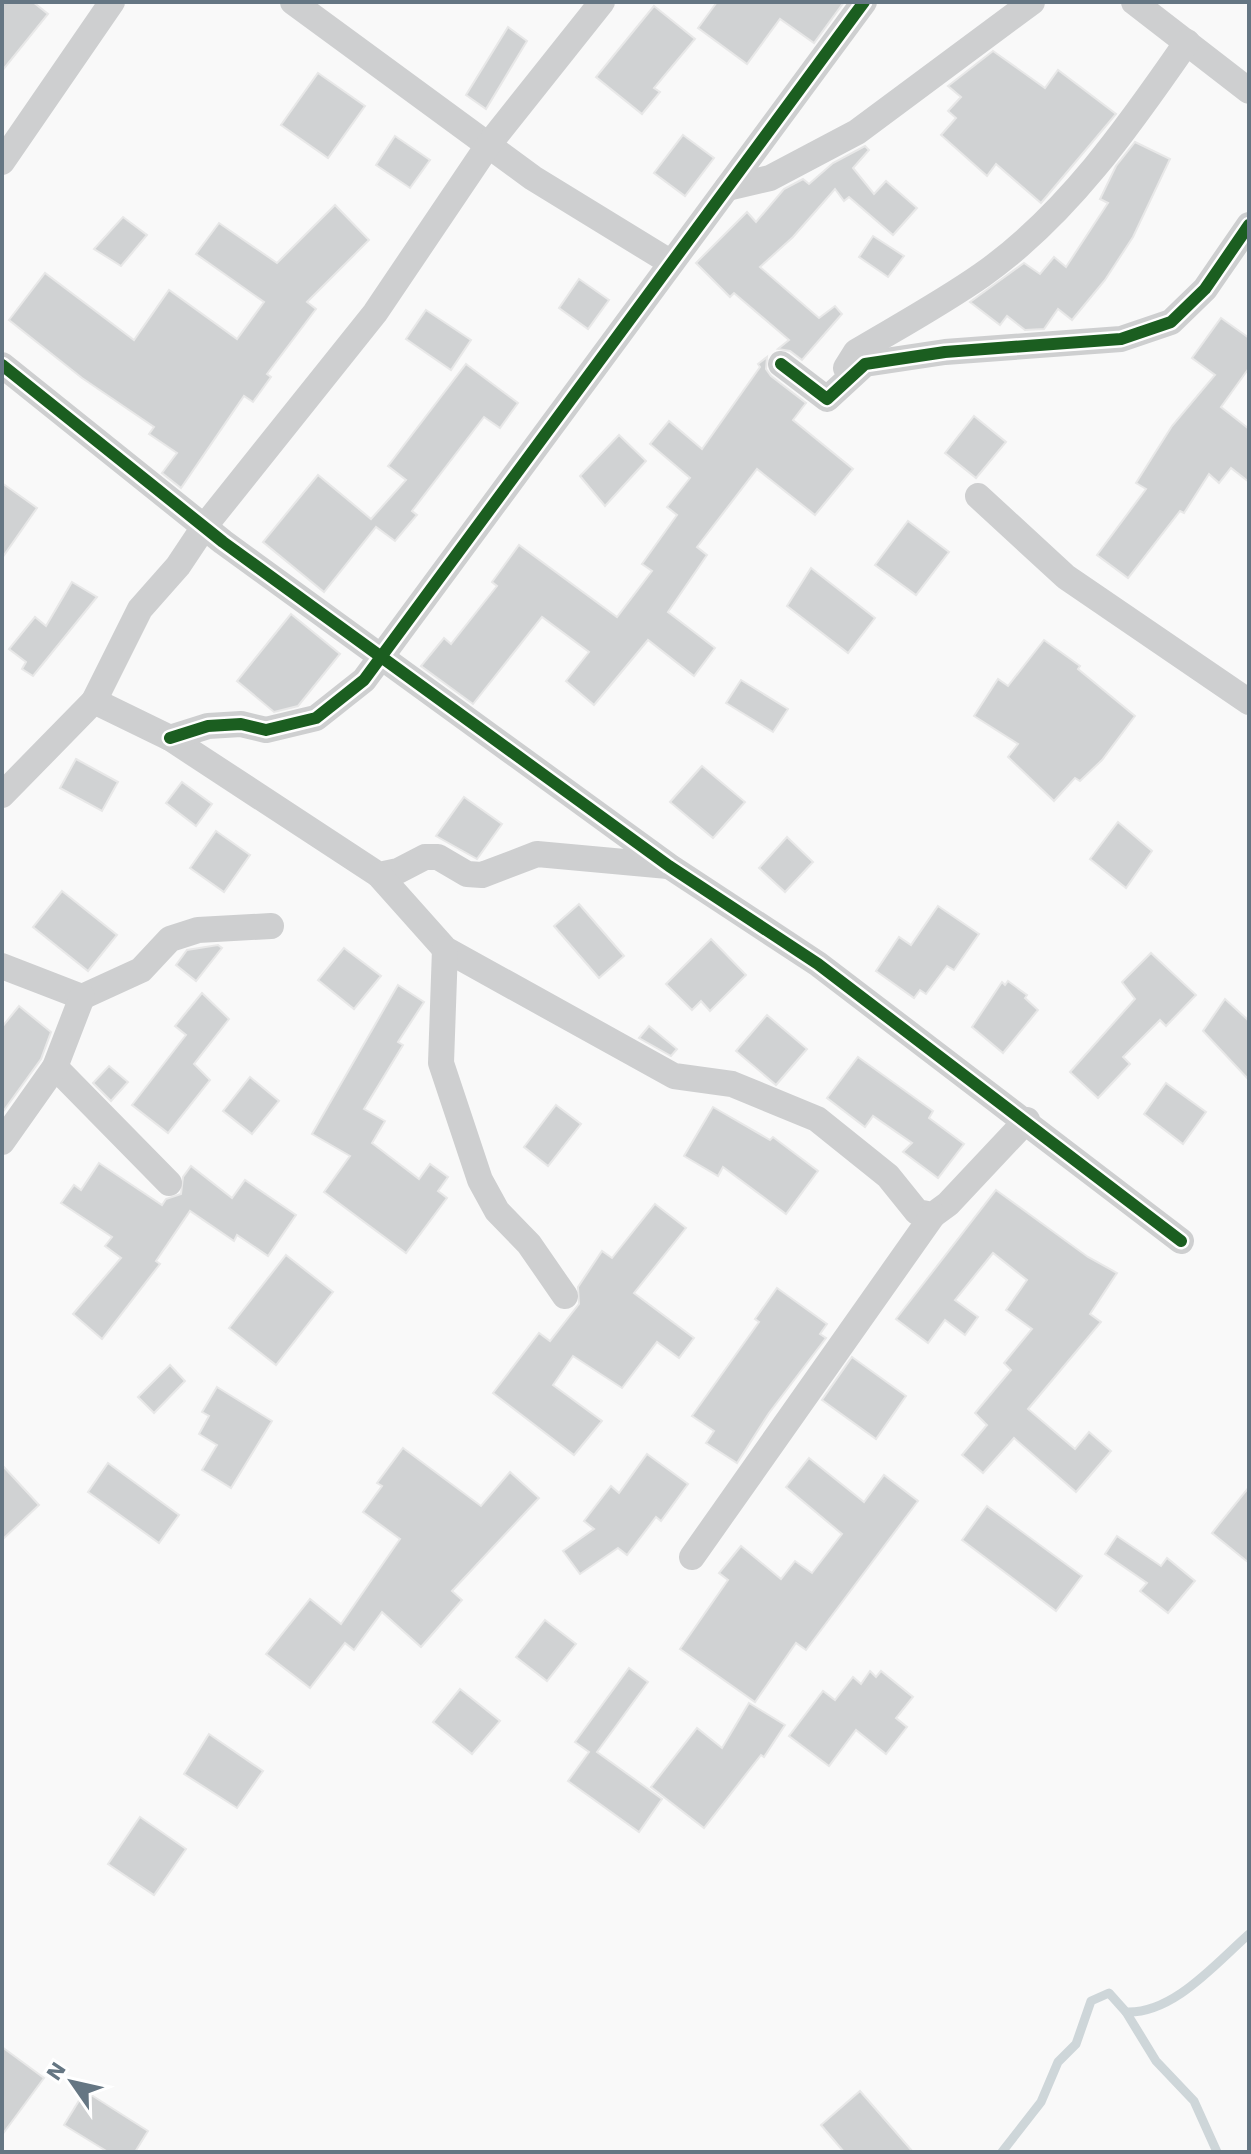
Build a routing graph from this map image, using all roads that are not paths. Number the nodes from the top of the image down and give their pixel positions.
1 (112, 2) edge
2 (293, 2) edge
3 (602, 2) edge
4 (864, 2) edge
5 (1032, 2) edge
6 (1134, 2) edge
7 (1187, 42) junction
8 (1249, 91) edge
9 (489, 144) junction
10 (2, 162) edge
11 (727, 188) junction
12 (1249, 225) edge
13 (670, 262) junction
14 (781, 364) dead end
15 (2, 365) edge
16 (827, 399) junction
17 (978, 496) dead end
18 (204, 527) junction
19 (385, 657) junction
20 (94, 701) junction
21 (1249, 702) edge
22 (170, 738) junction
23 (2, 795) edge
24 (669, 866) junction
25 (379, 875) junction
26 (271, 926) dead end
27 (445, 949) junction
28 (2, 966) edge
29 (82, 997) junction
30 (55, 1067) junction
31 (1027, 1120) junction
32 (2, 1142) edge
33 (169, 1183) dead end
34 (933, 1215) junction
35 (1181, 1241) dead end
36 (565, 1296) dead end
37 (692, 1557) dead end

1 - 10 street
2 - 9 street
3 - 9 street
4 - 11 street
5 - 11 street
6 - 7 street
7 - 8 street
7 - 16 street
9 - 13 street
9 - 18 street
11 - 13 street
12 - 16 street
13 - 19 street
14 - 16 street
15 - 18 street
17 - 21 street
18 - 19 street
18 - 20 street
19 - 22 street
19 - 24 street
20 - 22 street
20 - 23 street
22 - 25 street
24 - 25 street
24 - 31 street
25 - 27 street
26 - 29 street
27 - 34 street
27 - 36 street
28 - 29 street
29 - 30 street
30 - 32 street
30 - 33 street
31 - 34 street
31 - 35 street
34 - 37 street

